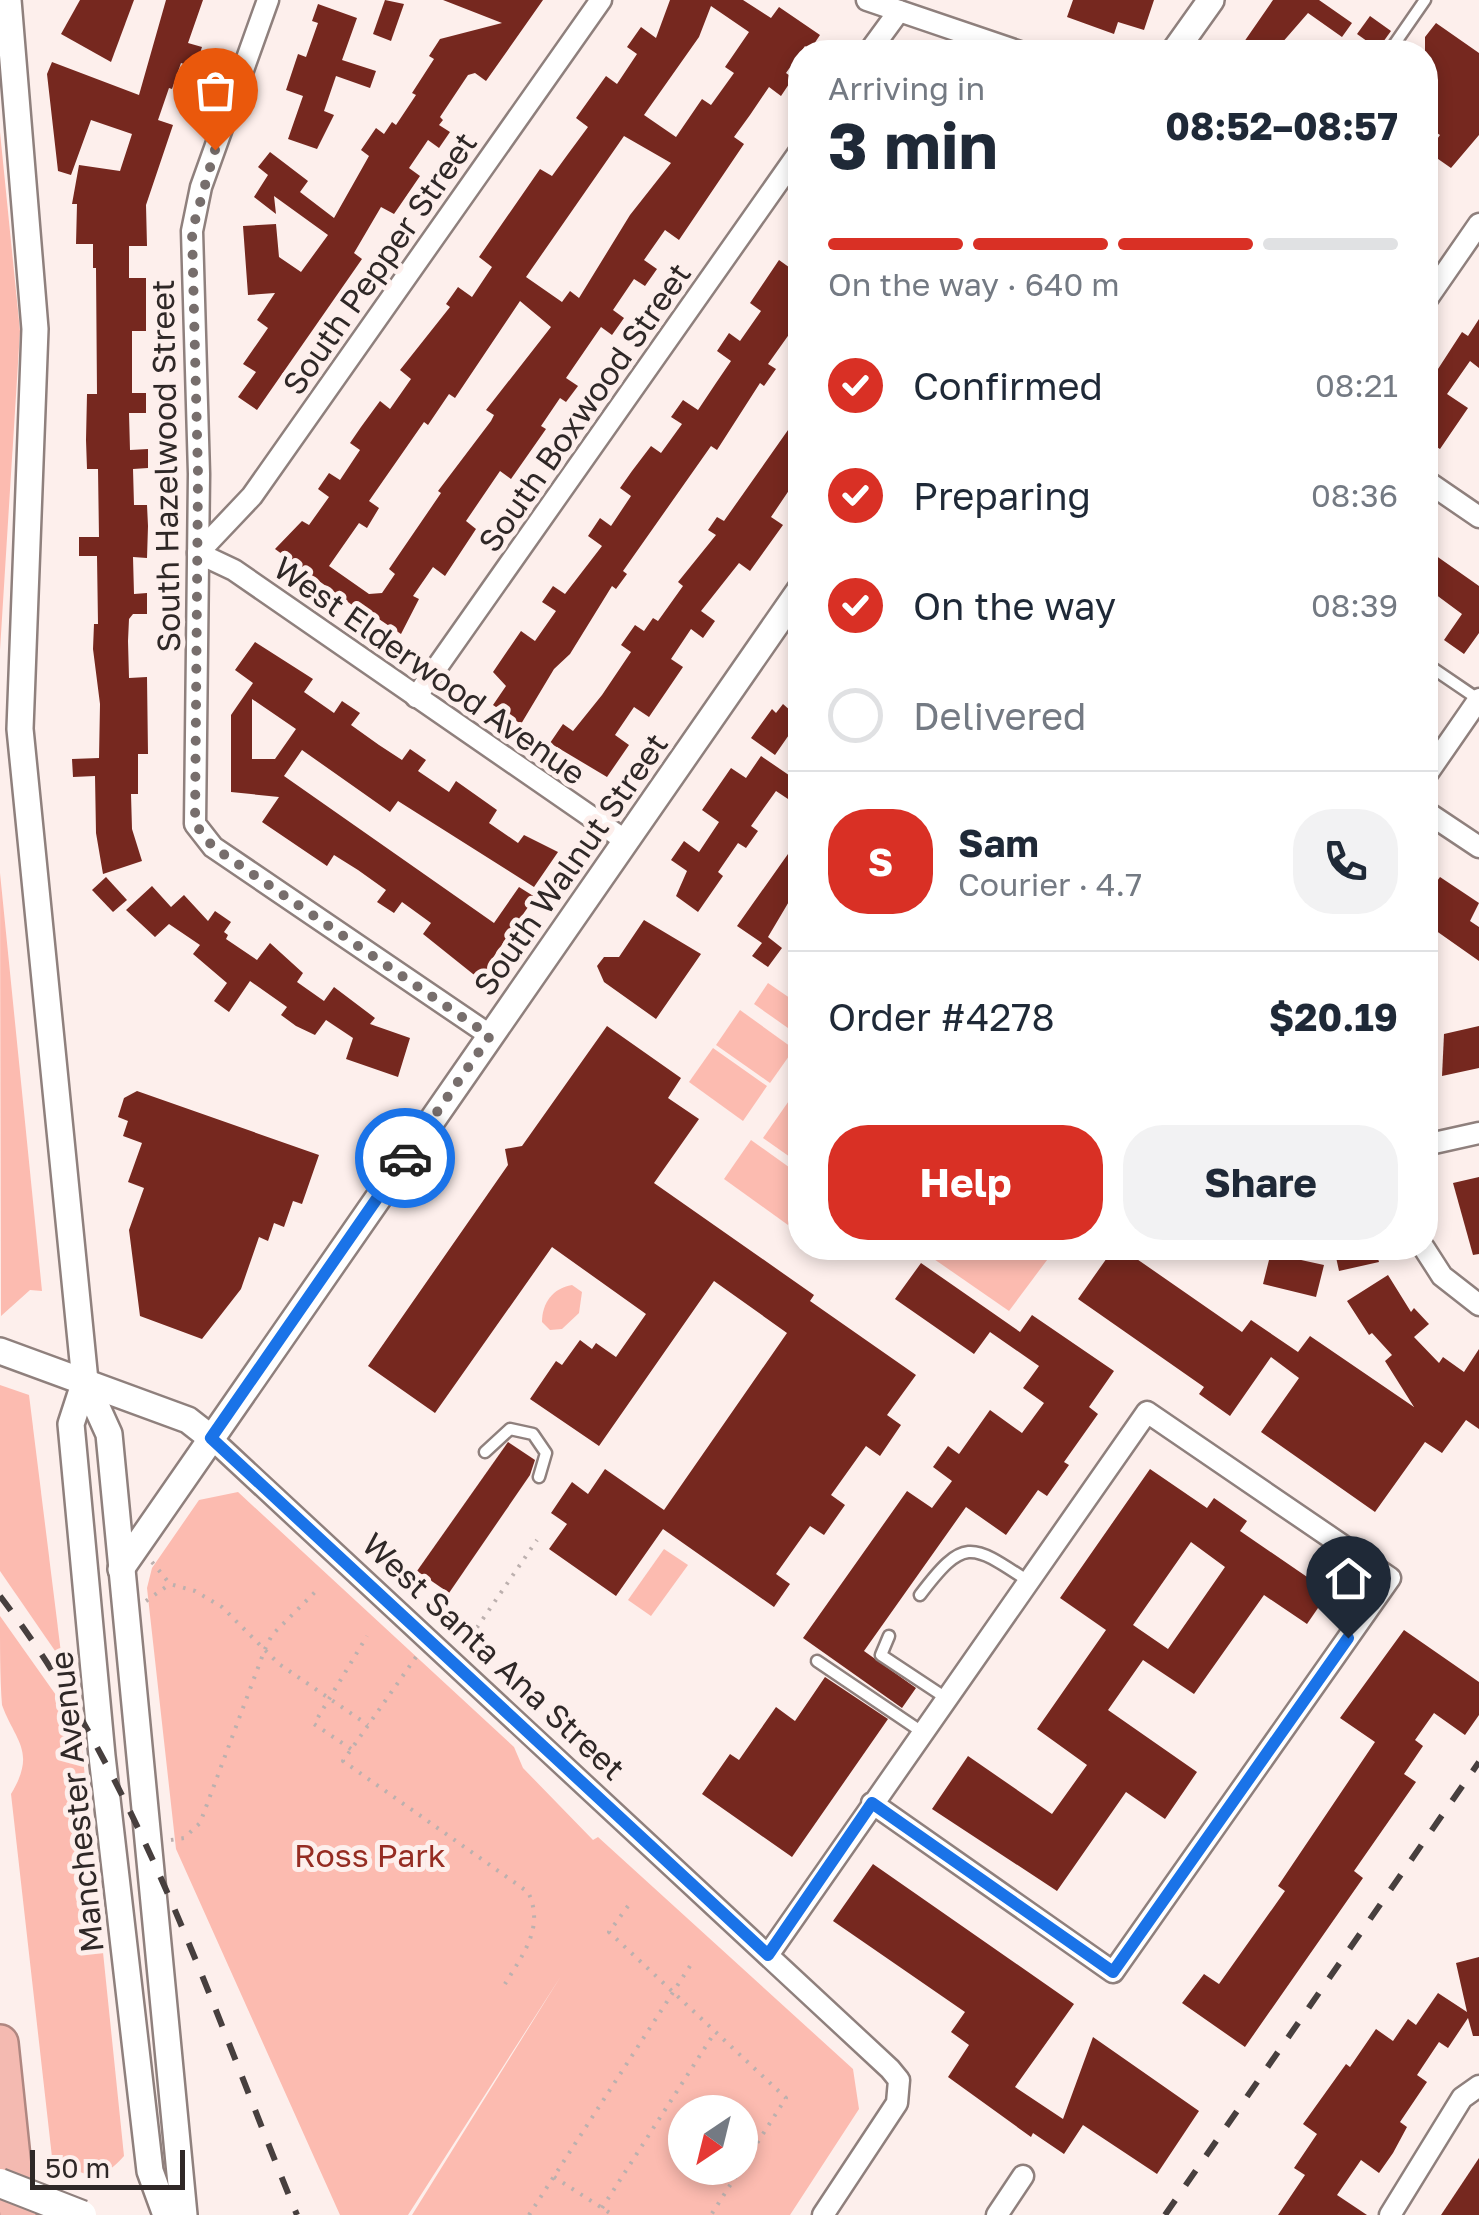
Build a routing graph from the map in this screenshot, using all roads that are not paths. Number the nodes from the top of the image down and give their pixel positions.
1 (8, 0) edge
2 (268, 0) edge
3 (601, 0) edge
4 (867, 0) edge
5 (1211, 0) edge
6 (1425, 0) edge
7 (899, 11) junction
8 (878, 40) edge
9 (985, 40) edge
10 (1183, 40) edge
11 (1397, 40) edge
12 (788, 168) edge
13 (1479, 224) edge
14 (1438, 283) edge
15 (1438, 489) edge
16 (1479, 516) edge
17 (198, 553) junction
18 (788, 607) edge
19 (1438, 672) edge
20 (416, 696) junction
21 (1479, 699) edge
22 (1438, 758) edge
23 (1438, 819) edge
24 (626, 842) junction
25 (1479, 847) edge
26 (490, 1036) junction
27 (1479, 1132) edge
28 (1438, 1142) edge
29 (1432, 1260) edge
30 (1479, 1304) edge
31 (0, 1350) edge
32 (85, 1381) junction
33 (211, 1438) junction
34 (485, 1452) dead end
35 (539, 1477) dead end
36 (120, 1569) junction
37 (1028, 1581) junction
38 (920, 1595) dead end
39 (889, 1636) dead end
40 (817, 1661) dead end
41 (946, 1698) junction
42 (922, 1732) junction
43 (872, 1803) junction
44 (768, 1955) junction
45 (0, 2043) edge
46 (1479, 2086) edge
47 (1023, 2176) dead end
48 (0, 2183) edge
49 (18, 2215) edge
50 (82, 2215) edge
51 (166, 2215) edge
52 (184, 2215) edge
53 (823, 2215) edge
54 (997, 2215) edge
55 (1390, 2215) edge

1 - 32 street, Manchester Avenue
2 - 17 street, South Hazelwood Street
3 - 17 street, South Pepper Street
4 - 7 street
5 - 10 street
6 - 11 lane
7 - 8 street
7 - 9 street
12 - 20 street, South Boxwood Street
13 - 14 street
15 - 16 street
17 - 20 street, West Elderwood Avenue
17 - 26 street, South Hazelwood Street
18 - 24 street, South Walnut Street
19 - 21 lane
20 - 24 street, West Elderwood Avenue
21 - 22 street
23 - 25 street
24 - 26 street, South Walnut Street
26 - 33 street, South Walnut Street
27 - 28 street
29 - 30 street
31 - 32 street, West Santa Ana Street
32 - 33 street, West Santa Ana Street
32 - 36 street, Manchester Avenue
32 - 51 street, Manchester Avenue
33 - 36 street, South Walnut Street
33 - 44 street, West Santa Ana Street
34 - 35 lane
36 - 52 street, Manchester Avenue
37 - 38 lane
37 - 41 street
37 - 43 street
39 - 41 lane
40 - 42 lane
41 - 42 street
42 - 43 street
43 - 44 street
44 - 53 street, West Santa Ana Street
45 - 49 highway
46 - 55 street
47 - 54 street
48 - 50 main road, bridge

